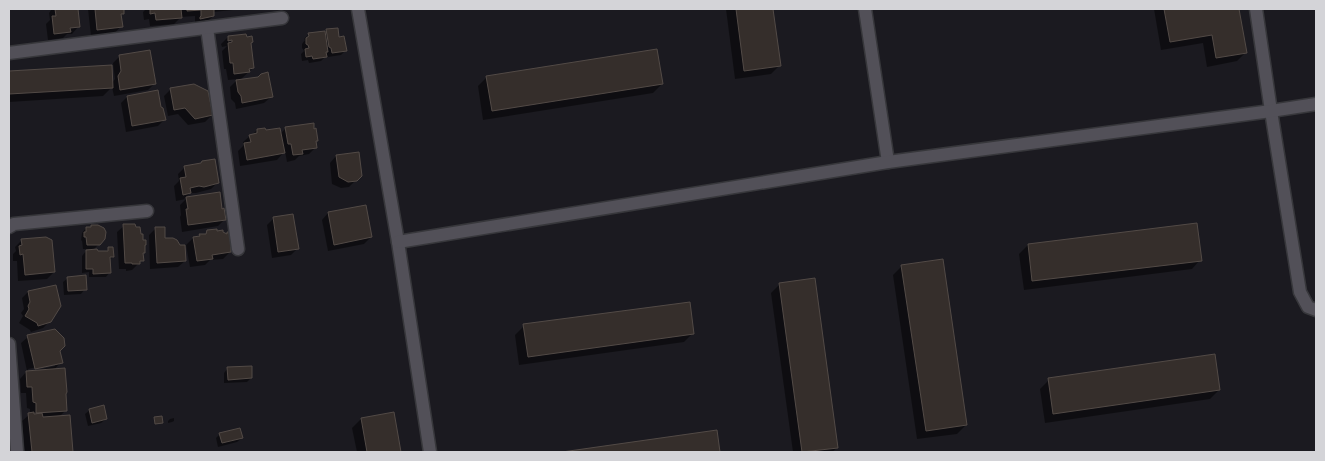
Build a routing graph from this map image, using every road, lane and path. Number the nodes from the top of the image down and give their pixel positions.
1 (358, 9) edge
2 (865, 9) edge
3 (1256, 9) edge
4 (282, 18) dead end
5 (207, 28) junction
6 (9, 53) edge
7 (1316, 104) edge
8 (1270, 112) junction
9 (888, 162) junction
10 (147, 211) dead end
11 (9, 227) edge
12 (398, 242) junction
13 (238, 249) dead end
14 (1316, 310) edge
15 (9, 344) edge
16 (17, 452) edge
17 (430, 452) edge

1 - 12 street
2 - 9 street
3 - 8 street
4 - 5 street
5 - 6 street
5 - 13 street
7 - 8 street
8 - 9 street
8 - 14 street
9 - 12 street
10 - 11 street
12 - 17 street
15 - 16 street

